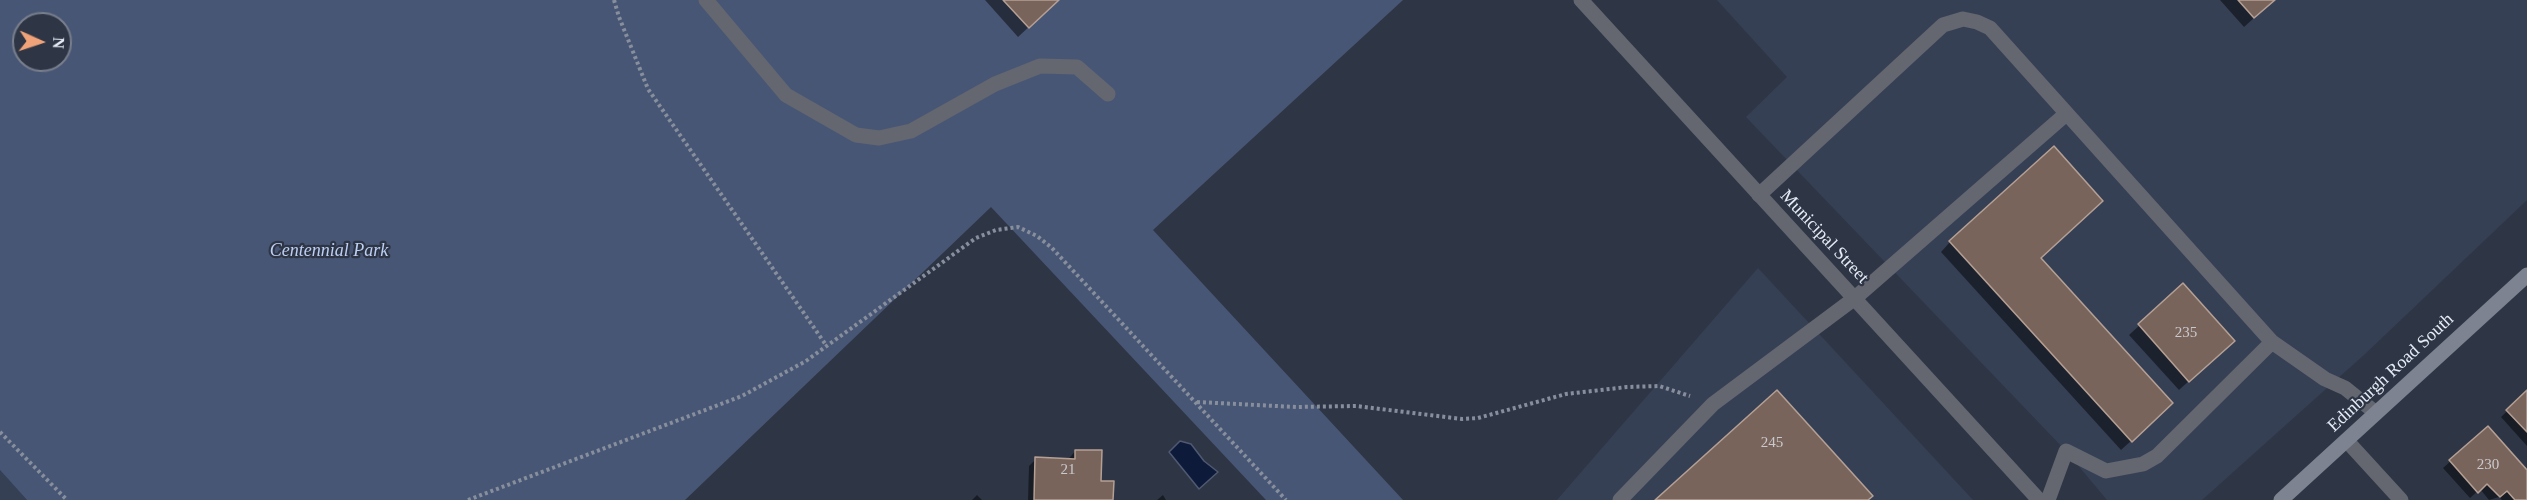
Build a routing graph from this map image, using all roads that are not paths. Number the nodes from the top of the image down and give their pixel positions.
1 (706, 0) edge
2 (1581, 0) edge
3 (1108, 94) dead end
4 (2066, 114) junction
5 (1759, 195) junction
6 (2527, 275) edge
7 (1855, 298) junction
8 (2272, 342) junction
9 (2376, 413) junction
10 (2347, 441) junction
11 (1620, 500) edge
12 (2039, 500) edge
13 (2048, 500) edge
14 (2281, 500) edge
15 (2401, 500) edge

1 - 3 street
2 - 5 street, Municipal Street
4 - 5 street
4 - 7 street
4 - 8 street
5 - 7 street, Municipal Street
6 - 9 main road, Edinburgh Road South
7 - 11 street
7 - 12 street, Municipal Street
8 - 9 street
8 - 13 street
9 - 10 main road, Edinburgh Road South
10 - 14 main road, Edinburgh Road South
10 - 15 street

